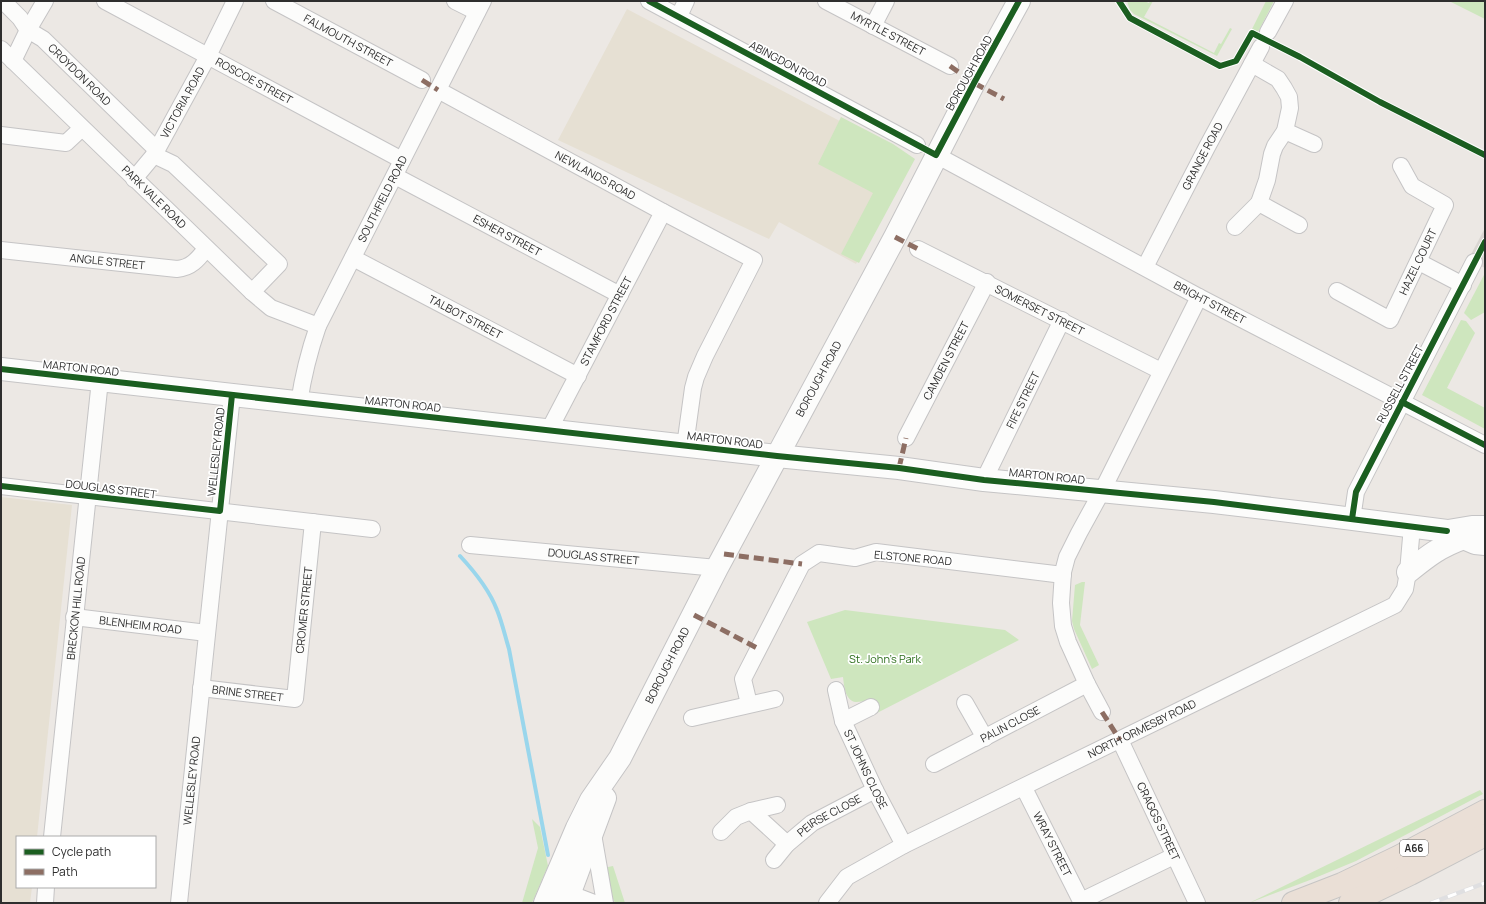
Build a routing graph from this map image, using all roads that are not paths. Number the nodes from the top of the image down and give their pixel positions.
1 (3, 1) edge
2 (45, 1) edge
3 (105, 1) edge
4 (235, 1) edge
5 (274, 1) edge
6 (455, 1) edge
7 (649, 1) edge
8 (686, 1) edge
9 (826, 1) edge
10 (886, 1) edge
11 (1019, 1) edge
12 (1285, 1) edge
13 (480, 7) edge
14 (679, 16) junction
15 (873, 26) junction
16 (28, 30) junction
17 (1268, 32) dead end
18 (1261, 46) dead end
19 (1, 49) edge
20 (208, 56) junction
21 (13, 61) junction
22 (1252, 64) junction
23 (950, 66) dead end
24 (422, 80) dead end
25 (438, 90) junction
26 (82, 128) junction
27 (1285, 131) junction
28 (1, 135) edge
29 (1314, 144) dead end
30 (917, 145) dead end
31 (156, 152) junction
32 (936, 155) junction
33 (402, 160) junction
34 (1401, 166) dead end
35 (395, 176) junction
36 (134, 179) junction
37 (1259, 203) junction
38 (662, 212) junction
39 (1299, 225) dead end
40 (1235, 227) dead end
41 (918, 248) dead end
42 (206, 249) junction
43 (1, 250) edge
44 (353, 258) junction
45 (1419, 262) junction
46 (1474, 262) dead end
47 (1145, 267) junction
48 (986, 282) junction
49 (1463, 285) junction
50 (1337, 291) dead end
51 (252, 292) junction
52 (620, 295) junction
53 (1199, 297) junction
54 (1062, 320) junction
55 (318, 326) junction
56 (1, 369) edge
57 (1161, 370) junction
58 (578, 376) junction
59 (100, 380) junction
60 (232, 395) junction
61 (1402, 402) junction
62 (299, 403) junction
63 (550, 430) junction
64 (906, 438) dead end
65 (1485, 445) edge
66 (685, 446) junction
67 (777, 456) junction
68 (984, 480) junction
69 (1, 486) edge
70 (1102, 491) junction
71 (87, 495) junction
72 (220, 511) junction
73 (1352, 519) junction
74 (313, 522) junction
75 (1412, 526) junction
76 (1485, 527) edge
77 (372, 529) dead end
78 (1455, 535) junction
79 (1485, 544) edge
80 (470, 545) dead end
81 (717, 568) junction
82 (1408, 572) junction
83 (1063, 573) junction
84 (74, 617) junction
85 (207, 633) junction
86 (1087, 684) junction
87 (201, 688) junction
88 (836, 690) dead end
89 (295, 699) joint
90 (776, 699) dead end
91 (965, 703) dead end
92 (749, 704) junction
93 (872, 707) dead end
94 (1102, 712) dead end
95 (692, 718) dead end
96 (843, 721) junction
97 (985, 738) junction
98 (1120, 740) junction
99 (620, 758) junction
100 (934, 764) dead end
101 (1024, 788) junction
102 (875, 790) junction
103 (1485, 796) edge
104 (777, 805) dead end
105 (752, 811) junction
106 (1485, 811) edge
107 (721, 832) dead end
108 (593, 834) junction
109 (1485, 835) edge
110 (52, 836) edge
111 (787, 844) junction
112 (904, 845) junction
113 (1174, 856) junction
114 (774, 860) dead end
115 (46, 888) edge
116 (1346, 894) edge
117 (558, 897) edge
118 (45, 903) edge
119 (179, 903) edge
120 (594, 903) edge
121 (605, 903) edge
122 (827, 903) edge
123 (1197, 903) edge
124 (1293, 903) edge

1 - 16 street, CROYDON ROAD
2 - 16 street
3 - 20 street, ROSCOE STREET
4 - 20 street, VICTORIA ROAD
5 - 24 street, FALMOUTH STREET
6 - 13 street
7 - 14 street, ABINGDON ROAD
8 - 14 street
9 - 15 street, MYRTLE STREET
10 - 15 street
11 - 32 street, BOROUGH ROAD
12 - 17 street
13 - 25 street, SOUTHFIELD ROAD
14 - 30 street, ABINGDON ROAD
15 - 23 street, MYRTLE STREET
16 - 21 street
16 - 31 street, CROYDON ROAD
18 - 22 street, GRANGE ROAD
19 - 21 street, PARK VALE ROAD
20 - 31 street, VICTORIA ROAD
20 - 33 street, ROSCOE STREET
21 - 26 street, PARK VALE ROAD
22 - 27 street
22 - 47 street, GRANGE ROAD
25 - 33 street, SOUTHFIELD ROAD
25 - 38 street, NEWLANDS ROAD
26 - 28 street
26 - 36 street, PARK VALE ROAD
27 - 29 street
27 - 37 street
31 - 36 street, VICTORIA ROAD
31 - 51 street, CROYDON ROAD
32 - 47 street, BRIGHT STREET
32 - 67 street, BOROUGH ROAD
33 - 35 street, SOUTHFIELD ROAD
34 - 45 street, HAZEL COURT
35 - 44 street, SOUTHFIELD ROAD
35 - 52 street, ESHER STREET
36 - 42 street, PARK VALE ROAD
37 - 39 street
37 - 40 street
38 - 52 street, STAMFORD STREET
38 - 66 street, NEWLANDS ROAD
41 - 48 street, SOMERSET STREET
42 - 43 street, ANGLE STREET
42 - 51 street, PARK VALE ROAD
44 - 55 street, SOUTHFIELD ROAD
44 - 58 street, TALBOT STREET
45 - 49 street
45 - 50 street, HAZEL COURT
46 - 49 street, RUSSELL STREET
47 - 53 street, BRIGHT STREET
48 - 54 street, SOMERSET STREET
48 - 64 street, CAMDEN STREET
49 - 61 street, RUSSELL STREET
51 - 55 street, PARK VALE ROAD
52 - 58 street, STAMFORD STREET
53 - 57 street
53 - 61 street, BRIGHT STREET
54 - 57 street, SOMERSET STREET
54 - 68 street, FIFE STREET
55 - 62 street, SOUTHFIELD ROAD
56 - 59 street, MARTON ROAD
57 - 70 street
58 - 63 street, STAMFORD STREET
59 - 60 street, MARTON ROAD
59 - 71 street, BRECKON HILL ROAD
60 - 62 street, MARTON ROAD
60 - 72 street, WELLESLEY ROAD
61 - 65 street, BRIGHT STREET
61 - 73 street, RUSSELL STREET
62 - 63 street, MARTON ROAD
63 - 66 street, MARTON ROAD
66 - 67 street, MARTON ROAD
67 - 68 street, MARTON ROAD
67 - 81 street, BOROUGH ROAD
68 - 70 street, MARTON ROAD
69 - 71 street, DOUGLAS STREET
70 - 73 street, MARTON ROAD
70 - 83 street
71 - 72 street, DOUGLAS STREET
71 - 84 street, BRECKON HILL ROAD
72 - 74 street, DOUGLAS STREET
72 - 85 street, WELLESLEY ROAD
73 - 75 street, MARTON ROAD
74 - 77 street, DOUGLAS STREET
74 - 89 street, CROMER STREET
75 - 78 street, MARTON ROAD
75 - 82 street, NORTH ORMESBY ROAD
76 - 78 street, MARTON ROAD
78 - 79 street, MARTON ROAD
78 - 82 street
80 - 81 street, DOUGLAS STREET
81 - 99 street, BOROUGH ROAD
82 - 98 street, NORTH ORMESBY ROAD
83 - 86 street
83 - 92 street, ELSTONE ROAD
84 - 85 street, BLENHEIM ROAD
84 - 110 street, BRECKON HILL ROAD
85 - 87 street, WELLESLEY ROAD
86 - 94 street
86 - 97 street, PALIN CLOSE
87 - 89 street, BRINE STREET
87 - 119 street, WELLESLEY ROAD
88 - 96 street, ST JOHNS CLOSE
90 - 92 street
91 - 97 street
92 - 95 street
93 - 96 street
96 - 102 street, ST JOHNS CLOSE
97 - 100 street, PALIN CLOSE
98 - 101 street, NORTH ORMESBY ROAD
98 - 113 street, CRAGGS STREET
99 - 108 street, BOROUGH ROAD
99 - 117 street, BOROUGH ROAD
101 - 112 street, NORTH ORMESBY ROAD
101 - 113 street, WRAY STREET
102 - 111 street, PEIRSE CLOSE
102 - 112 street, ST JOHNS CLOSE
103 - 116 highway
104 - 105 street
105 - 107 street
105 - 111 street, PEIRSE CLOSE
106 - 116 highway, A66
108 - 117 street, BOROUGH ROAD
108 - 121 street
109 - 116 highway, A66
111 - 114 street, PEIRSE CLOSE
112 - 122 street, NORTH ORMESBY ROAD
113 - 123 street, CRAGGS STREET
115 - 118 street
116 - 124 highway, A66
117 - 120 street

